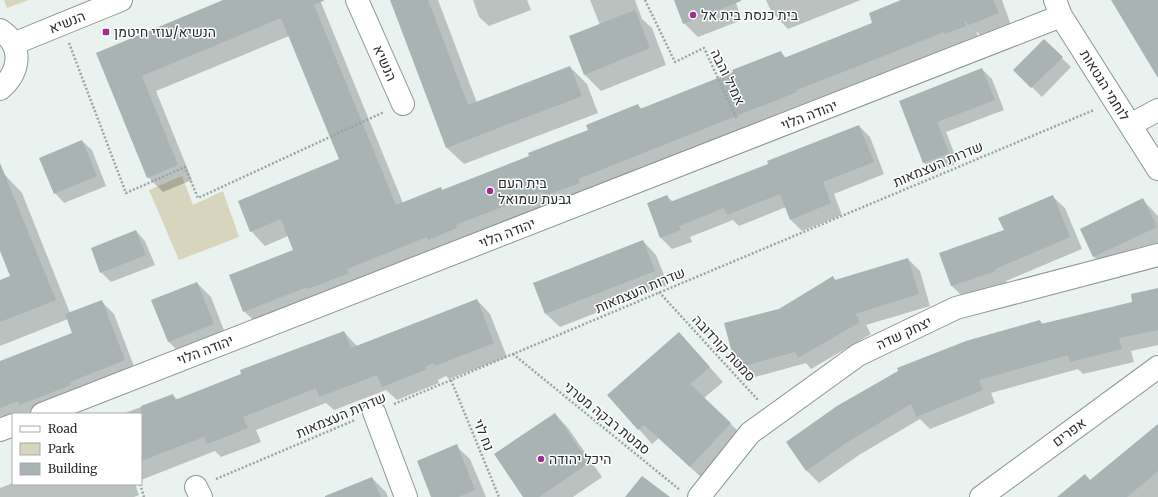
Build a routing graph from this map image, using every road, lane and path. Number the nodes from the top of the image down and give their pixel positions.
1 (121, 0) edge
2 (357, 0) edge
3 (644, 0) edge
4 (1058, 8) edge
5 (62, 24) junction
6 (7, 37) edge
7 (0, 89) edge
8 (1115, 101) junction
9 (403, 104) joint
10 (1158, 110) edge
11 (1130, 125) junction
12 (746, 139) junction
13 (1158, 169) edge
14 (1158, 255) edge
15 (659, 292) junction
16 (513, 354) junction
17 (1158, 367) edge
18 (451, 380) junction
19 (374, 412) junction
20 (45, 413) edge
21 (773, 417) junction
22 (12, 425) edge
23 (0, 430) edge
24 (140, 485) edge
25 (198, 492) edge
26 (690, 495) edge
27 (144, 497) edge
28 (406, 497) edge
29 (499, 497) edge
30 (980, 497) edge

1 - 5 street, הנשיא
2 - 9 street, הנשיא
3 - 12 path, אמיל והבה
4 - 8 street, לוחמי הגטאות
4 - 12 street, יהודה הלוי
5 - 6 street, הנשיא
5 - 9 path
6 - 7 street
8 - 11 street, לוחמי הגטאות
8 - 15 path, שדרות העצמאות
10 - 11 street
11 - 13 street, לוחמי הגטאות
12 - 20 street, יהודה הלוי
14 - 21 street, יצחק שדה
15 - 16 path, שדרות העצמאות
15 - 21 path, סמטת קורדובה
16 - 18 path, שדרות העצמאות
16 - 26 path, סמטת רבקה מטרני
17 - 30 street, אפרים
18 - 19 path, שדרות העצמאות
18 - 29 path, נח לוי
19 - 25 path, שדרות העצמאות
19 - 28 street
21 - 26 street, יצחק שדה
22 - 23 street
24 - 27 path

